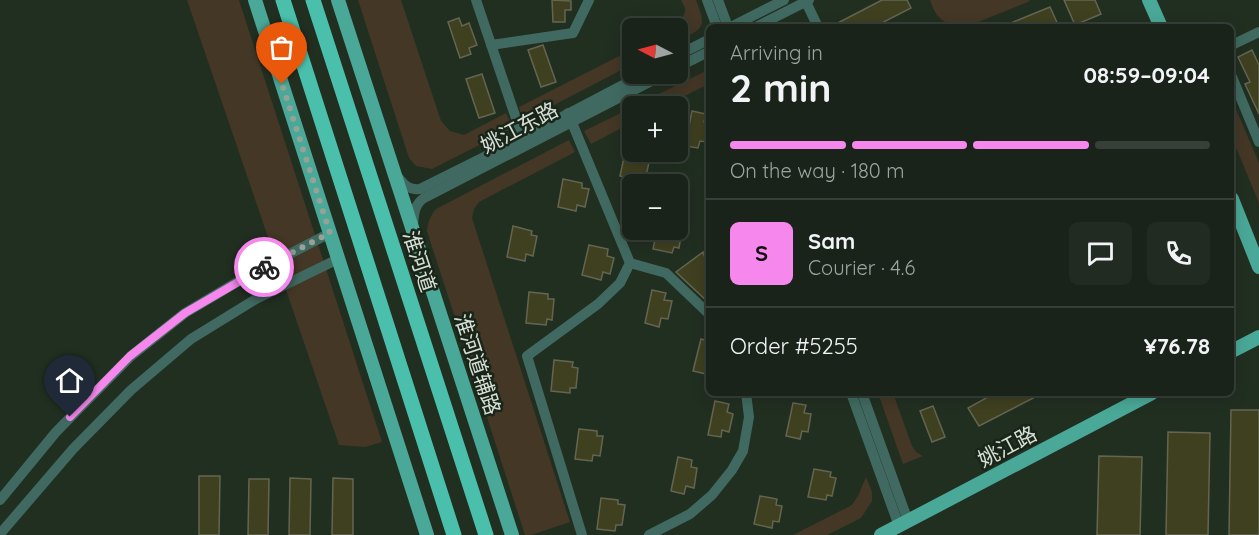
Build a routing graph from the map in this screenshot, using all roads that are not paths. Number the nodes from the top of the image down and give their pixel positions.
1 (255, 0) edge
2 (283, 0) edge
3 (313, 0) edge
4 (338, 0) edge
5 (476, 0) edge
6 (589, 0) edge
7 (707, 0) edge
8 (718, 0) edge
9 (784, 0) edge
10 (1149, 0) edge
11 (808, 1) edge
12 (716, 24) edge
13 (728, 24) edge
14 (735, 24) edge
15 (762, 24) edge
16 (817, 24) edge
17 (1160, 24) edge
18 (1259, 32) edge
19 (706, 41) edge
20 (1234, 44) edge
21 (491, 45) junction
22 (688, 50) edge
23 (706, 53) edge
24 (688, 62) edge
25 (1234, 82) edge
26 (627, 84) edge
27 (643, 84) edge
28 (570, 117) junction
29 (524, 142) junction
30 (1259, 142) edge
31 (395, 173) junction
32 (1234, 204) edge
33 (412, 231) junction
34 (330, 233) junction
35 (338, 259) junction
36 (630, 263) junction
37 (1259, 267) edge
38 (706, 311) edge
39 (1259, 337) edge
40 (1234, 350) edge
41 (746, 396) edge
42 (852, 396) edge
43 (863, 396) edge
44 (1146, 396) edge
45 (0, 500) edge
46 (904, 523) junction
47 (0, 534) edge
48 (427, 535) edge
49 (454, 535) edge
50 (486, 535) edge
51 (512, 535) edge
52 (582, 535) edge
53 (649, 535) edge
54 (881, 535) edge

1 - 34 main road
2 - 49 highway
3 - 50 highway, 淮河道
4 - 31 main road, 淮河道辅路
5 - 21 street
6 - 21 street
7 - 12 street
8 - 13 street
9 - 14 street
10 - 17 main road
11 - 15 street
11 - 16 street
18 - 20 street
19 - 22 street
21 - 29 street
23 - 24 street
25 - 30 street
26 - 28 street, 姚江东路
27 - 28 street, 姚江东路
28 - 29 street, 姚江东路
28 - 36 street
29 - 31 street, 姚江东路
29 - 33 street, 姚江东路
31 - 33 main road, 淮河道辅路
32 - 37 main road
33 - 51 main road, 淮河道辅路
34 - 35 main road
34 - 45 street
35 - 47 street
35 - 48 main road
36 - 38 street
36 - 52 street
39 - 40 main road
41 - 53 street
42 - 46 street
43 - 46 street
44 - 46 main road, 姚江路
46 - 54 main road, 姚江路

